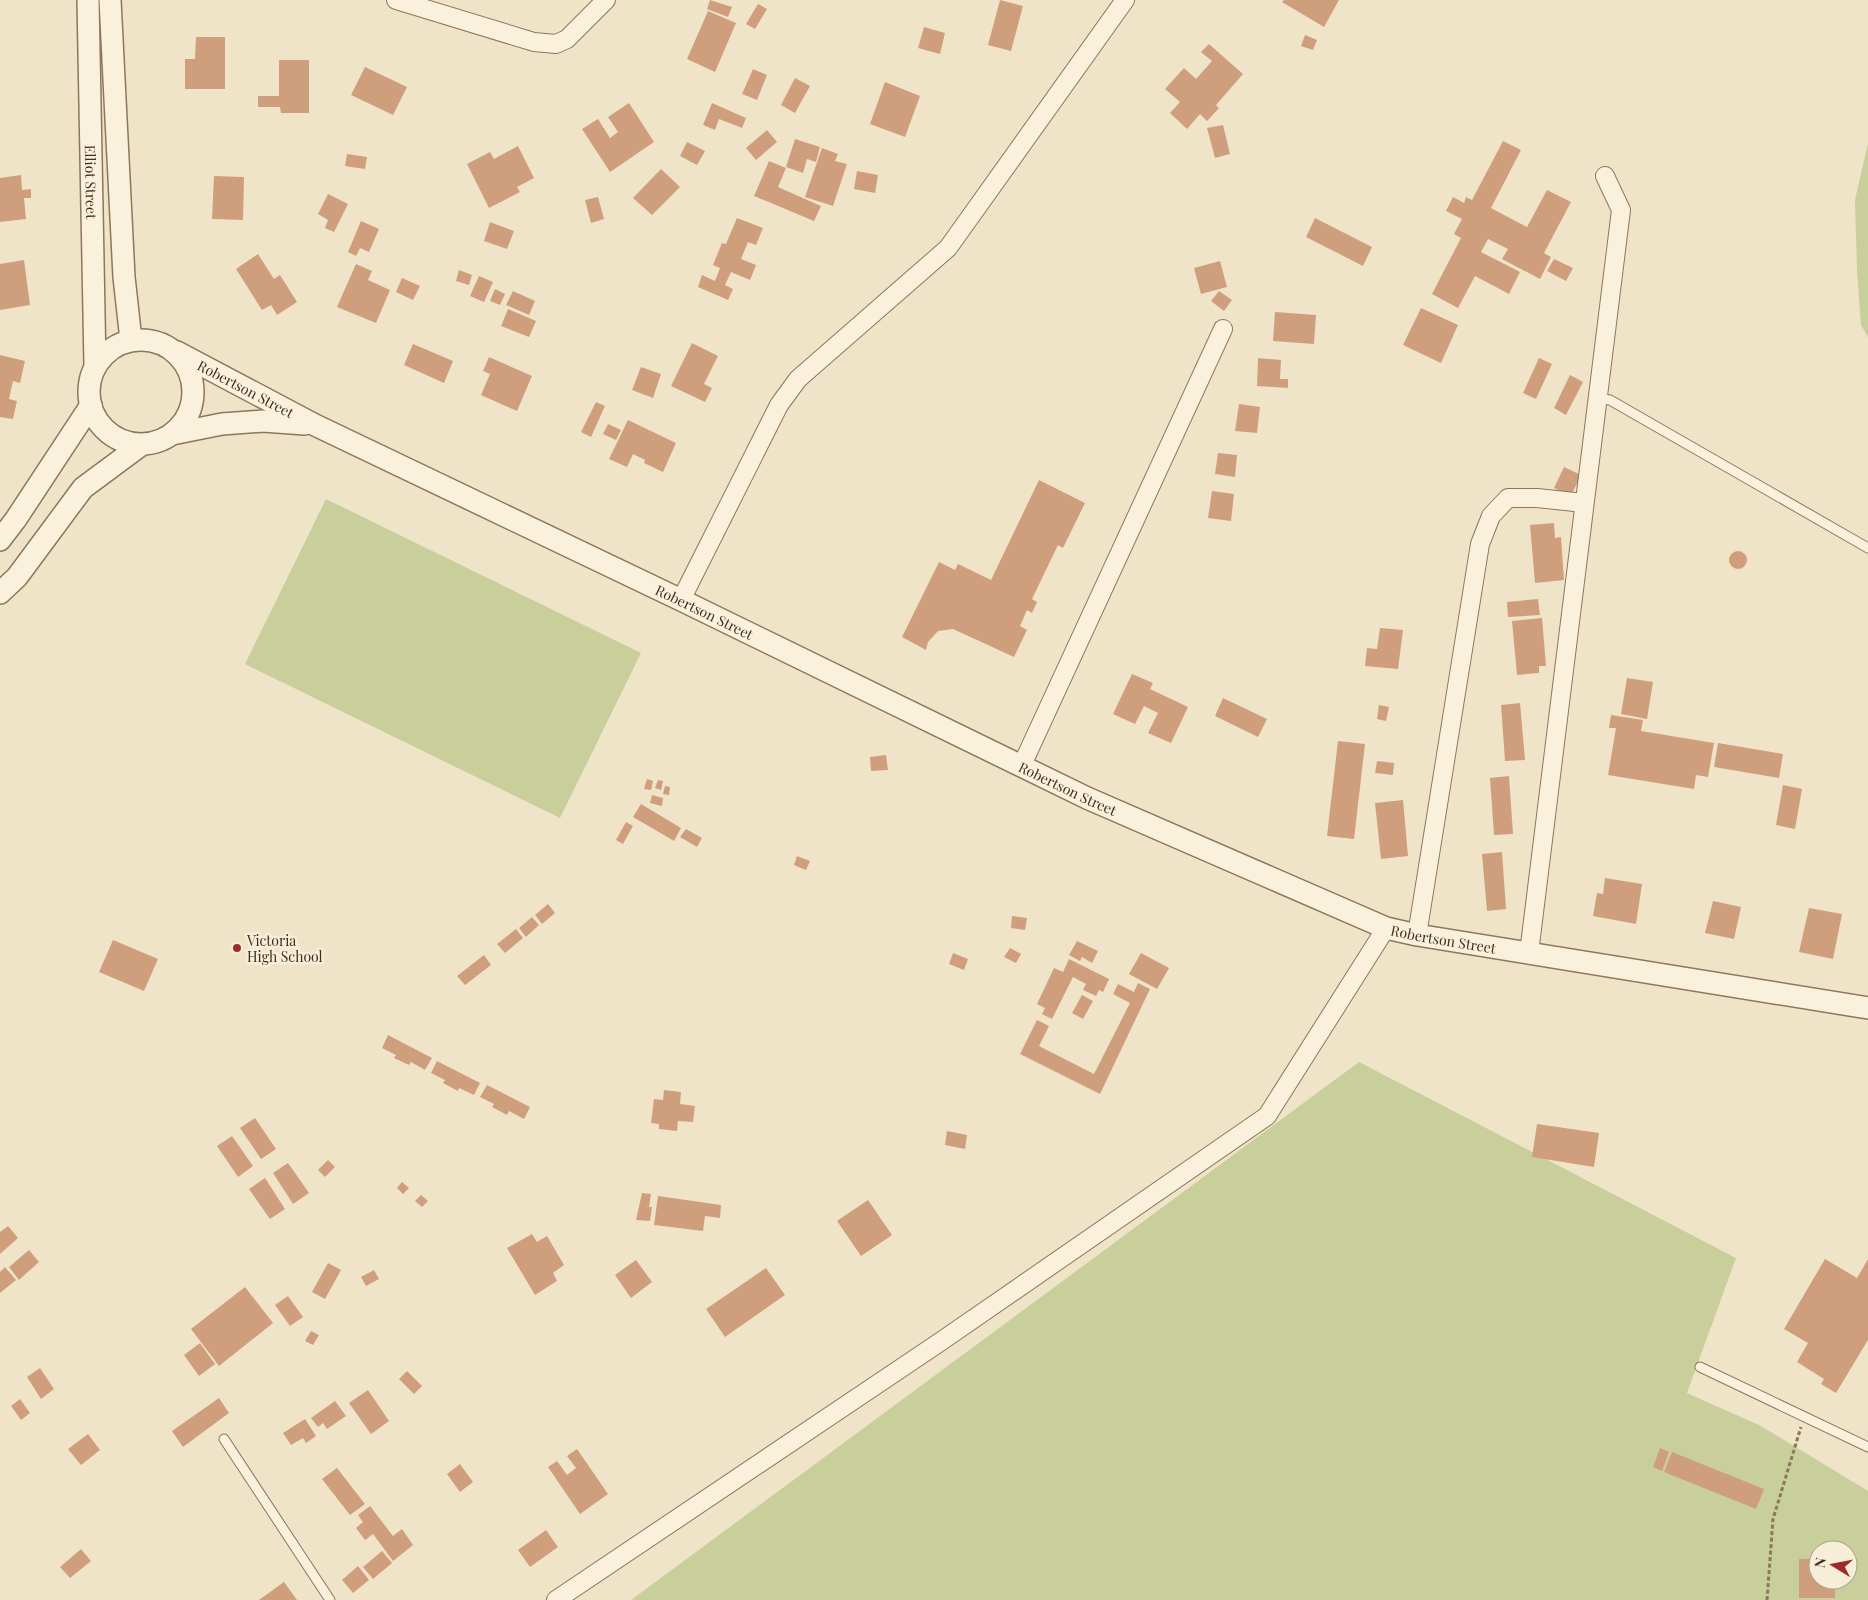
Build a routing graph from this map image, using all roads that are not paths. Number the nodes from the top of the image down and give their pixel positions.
1 (88, 0) edge
2 (110, 0) edge
3 (396, 0) edge
4 (606, 0) edge
5 (1124, 0) edge
6 (1605, 176) dead end
7 (1223, 329) dead end
8 (131, 340) junction
9 (176, 352) junction
10 (95, 366) junction
11 (1597, 398) junction
12 (91, 405) junction
13 (315, 425) junction
14 (172, 434) junction
15 (141, 445) junction
16 (1584, 503) junction
17 (0, 540) edge
18 (1868, 548) edge
19 (0, 593) edge
20 (682, 600) junction
21 (1022, 765) junction
22 (1386, 928) junction
23 (1417, 936) junction
24 (1529, 953) junction
25 (1868, 1008) edge
26 (1700, 1367) dead end
27 (224, 1438) dead end
28 (1868, 1447) edge
29 (330, 1600) edge
30 (556, 1600) edge

1 - 10 street, Elliot Street
2 - 8 street, Elliot Street
3 - 4 street
5 - 20 street
6 - 11 street
7 - 21 street
8 - 9 street
8 - 10 street
9 - 13 street, Robertson Street
9 - 14 street
10 - 12 street
11 - 16 street
11 - 18 lane
12 - 15 street
12 - 17 street
13 - 14 street, Robertson Street
13 - 20 street, Robertson Street
14 - 15 street
15 - 19 street
16 - 23 street
16 - 24 street
20 - 21 street, Robertson Street
21 - 22 street, Robertson Street
22 - 23 street, Robertson Street
22 - 30 street
23 - 24 street, Robertson Street
24 - 25 street, Robertson Street
26 - 28 lane
27 - 29 lane

